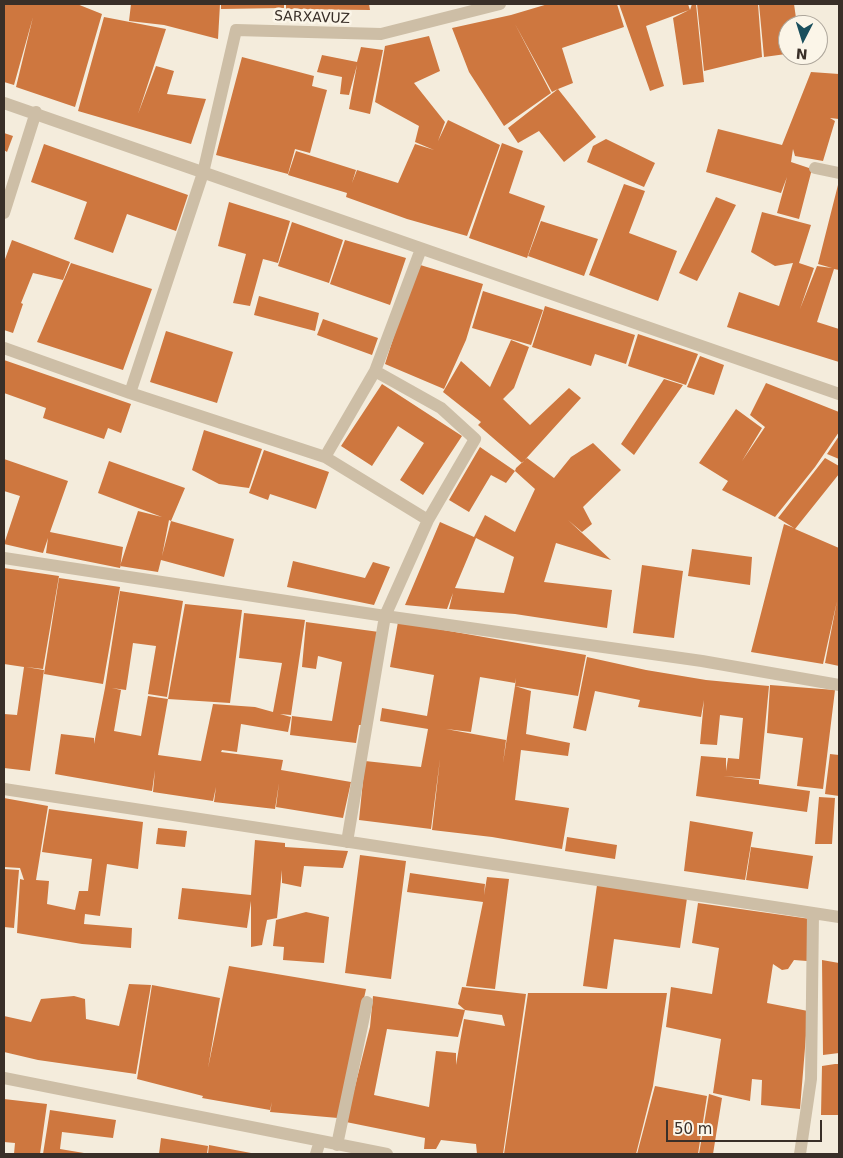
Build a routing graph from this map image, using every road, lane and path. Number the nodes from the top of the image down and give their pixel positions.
1 (500, 4) edge
2 (4, 103) edge
3 (36, 112) junction
4 (816, 168) dead end
5 (203, 173) junction
6 (839, 173) edge
7 (4, 213) edge
8 (421, 249) junction
9 (4, 348) edge
10 (375, 371) junction
11 (130, 393) junction
12 (839, 394) edge
13 (325, 457) junction
14 (428, 520) junction
15 (4, 558) edge
16 (385, 616) junction
17 (839, 684) edge
18 (4, 789) edge
19 (347, 842) junction
20 (813, 913) junction
21 (839, 917) edge
22 (367, 1002) dead end
23 (4, 1078) edge
24 (320, 1141) junction
25 (337, 1144) junction
26 (316, 1154) edge
27 (387, 1154) edge
28 (800, 1154) edge

1 - 5 street, SARXAVUZ
2 - 3 street
3 - 5 street
3 - 7 street
4 - 6 street
5 - 8 street
5 - 11 street
8 - 10 street
8 - 12 street
9 - 11 street
10 - 13 street
10 - 14 street
11 - 13 street
13 - 14 street
14 - 16 street
15 - 16 street
16 - 17 street
16 - 19 street
18 - 19 street
19 - 20 street
20 - 21 street
20 - 28 street
22 - 25 street
23 - 24 street
24 - 25 street
24 - 26 street
25 - 27 street

